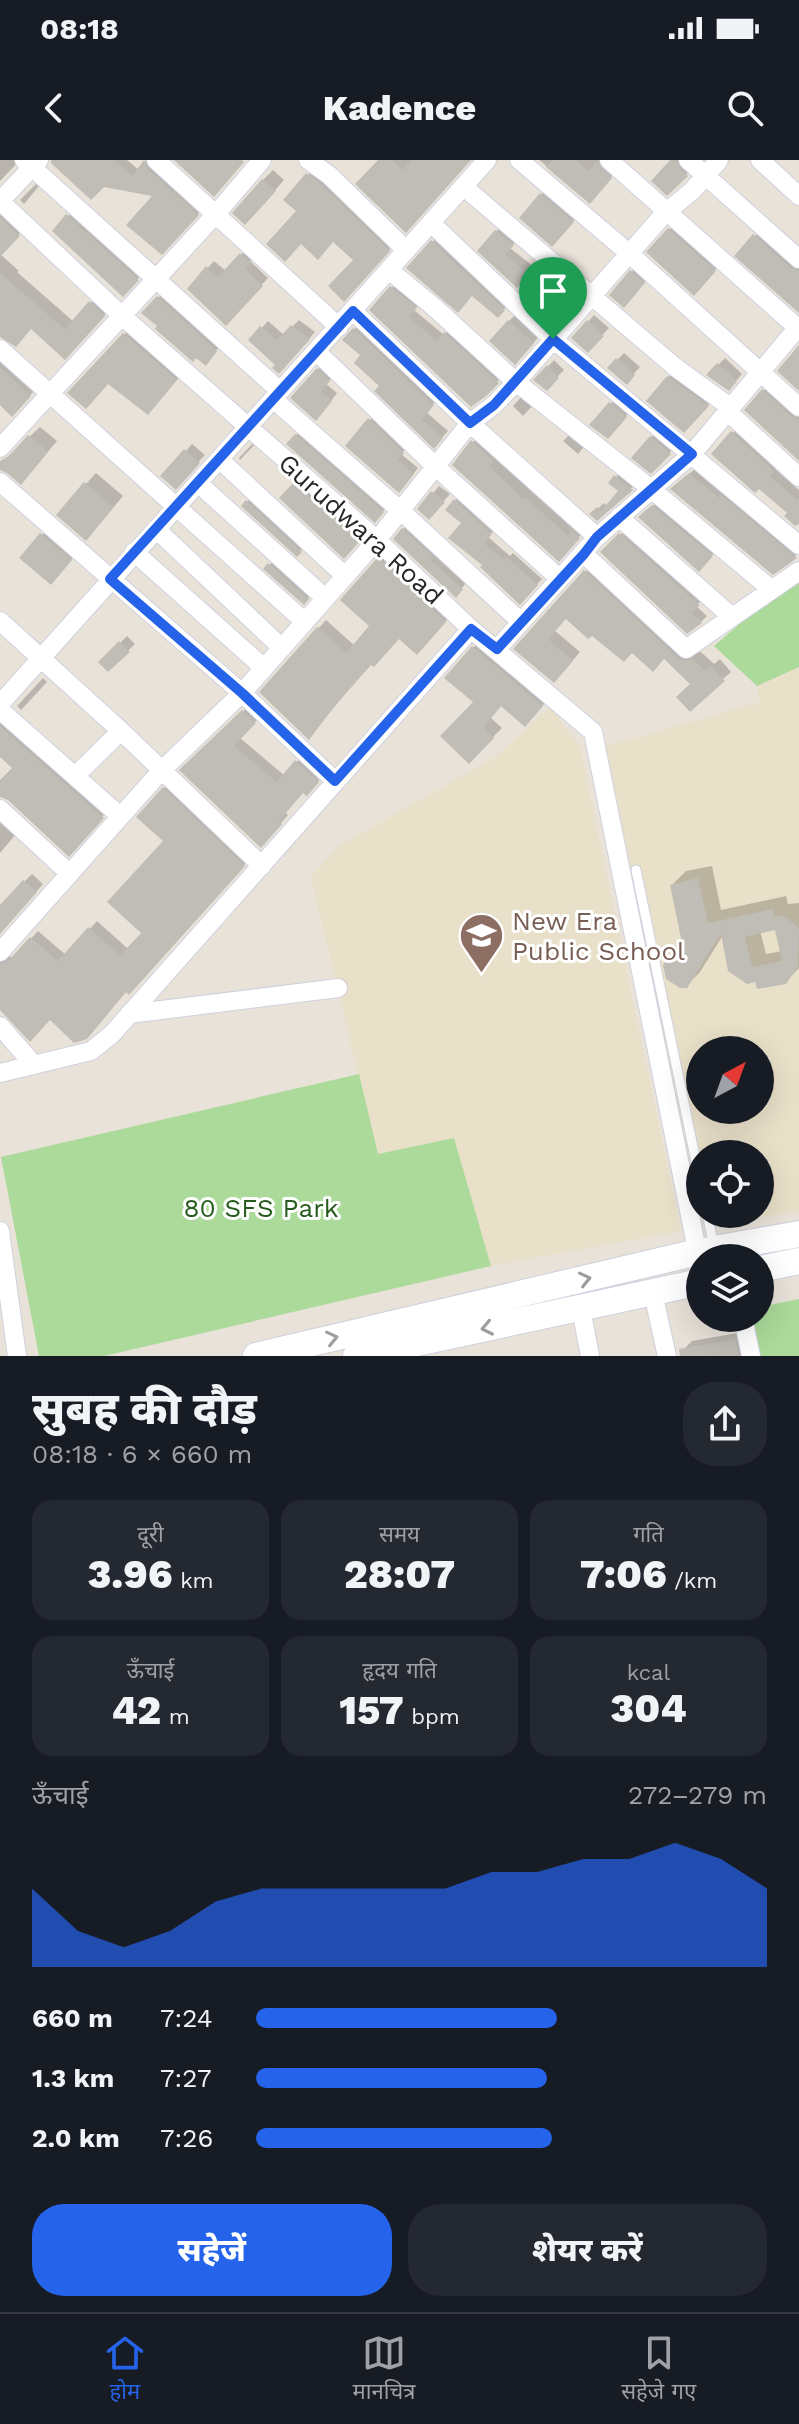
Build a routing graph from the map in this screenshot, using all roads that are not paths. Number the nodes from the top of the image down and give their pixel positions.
1 (156, 160) edge
2 (262, 160) edge
3 (308, 160) edge
4 (519, 160) edge
5 (609, 160) edge
6 (688, 160) edge
7 (719, 160) edge
8 (760, 160) edge
9 (32, 162) edge
10 (473, 170) edge
11 (706, 175) junction
12 (799, 196) edge
13 (0, 201) edge
14 (665, 213) junction
15 (215, 215) junction
16 (431, 223) junction
17 (406, 250) junction
18 (630, 254) junction
19 (799, 259) edge
20 (389, 270) junction
21 (156, 277) junction
22 (592, 298) junction
23 (353, 311) junction
24 (121, 315) junction
25 (339, 327) junction
26 (799, 327) edge
27 (553, 339) junction
28 (0, 349) edge
29 (317, 352) junction
30 (759, 373) junction
31 (516, 382) junction
32 (51, 395) junction
33 (277, 395) junction
34 (799, 407) edge
35 (729, 409) junction
36 (470, 423) junction
37 (246, 427) junction
38 (0, 448) edge
39 (692, 454) junction
40 (219, 459) junction
41 (436, 467) junction
42 (799, 477) edge
43 (0, 482) edge
44 (198, 483) junction
45 (650, 488) junction
46 (177, 505) junction
47 (401, 511) junction
48 (619, 517) junction
49 (156, 529) junction
50 (597, 537) junction
51 (377, 540) junction
52 (799, 545) edge
53 (134, 552) junction
54 (584, 554) junction
55 (799, 571) edge
56 (345, 576) junction
57 (110, 579) junction
58 (560, 579) junction
59 (771, 589) junction
60 (325, 598) junction
61 (731, 616) junction
62 (0, 621) edge
63 (305, 622) junction
64 (521, 622) junction
65 (471, 629) junction
66 (282, 648) junction
67 (497, 649) junction
68 (40, 658) junction
69 (264, 668) junction
70 (242, 693) junction
71 (0, 704) edge
72 (0, 710) edge
73 (121, 731) junction
74 (161, 771) junction
75 (75, 776) junction
76 (335, 781) junction
77 (0, 809) edge
78 (120, 816) junction
79 (262, 866) junction
80 (636, 870) dead end
81 (70, 874) junction
82 (0, 952) edge
83 (338, 988) dead end
84 (129, 1014) junction
85 (0, 1026) edge
86 (34, 1065) junction
87 (0, 1073) edge
88 (692, 1140) edge
89 (0, 1231) edge
90 (799, 1234) edge
91 (712, 1244) edge
92 (756, 1244) edge
93 (686, 1260) edge
94 (799, 1261) edge
95 (774, 1266) edge
96 (686, 1285) edge
97 (653, 1293) junction
98 (581, 1309) junction
99 (746, 1332) edge
100 (17, 1356) edge
101 (256, 1356) edge
102 (356, 1356) edge
103 (590, 1356) edge
104 (667, 1356) edge
105 (751, 1356) edge

1 - 15 street
2 - 15 street
3 - 17 street
4 - 18 street
5 - 14 street
6 - 11 street
7 - 11 street
8 - 12 street
9 - 13 street
9 - 21 street
10 - 16 street
10 - 22 street
11 - 14 street
11 - 19 street
13 - 24 street, Gurudwara Road
14 - 18 street
14 - 26 street
15 - 21 street
15 - 25 street
16 - 17 street
16 - 27 street
17 - 20 street
18 - 22 street
18 - 30 street
20 - 23 street
20 - 31 street
21 - 24 street
21 - 33 street
22 - 27 street
22 - 35 street
23 - 25 street
23 - 36 street
24 - 32 street
24 - 37 street, Gurudwara Road
25 - 29 street
26 - 30 street
27 - 31 street
27 - 39 street
28 - 32 street
29 - 33 street
29 - 41 street
30 - 34 street
30 - 35 street
31 - 36 street
31 - 45 street
32 - 38 street
32 - 46 street
33 - 37 street
33 - 47 street
35 - 39 street
35 - 42 street
36 - 41 street
36 - 50 street
37 - 40 street
37 - 51 street, Gurudwara Road
39 - 45 street
39 - 52 street
40 - 44 street
40 - 56 street
41 - 47 street
41 - 58 street
43 - 57 street
44 - 46 street
44 - 60 street
45 - 48 street
45 - 59 street
46 - 49 street
46 - 63 street
47 - 51 street
47 - 64 street
48 - 50 street
48 - 61 street
49 - 53 street
49 - 66 street
50 - 54 street
51 - 56 street
51 - 65 street, Gurudwara Road
53 - 57 street
53 - 69 street
54 - 58 street
54 - 61 street
55 - 59 street
56 - 60 street
57 - 68 street
57 - 70 street
58 - 64 street
59 - 61 street
60 - 63 street
62 - 68 street
63 - 66 street
64 - 67 street
65 - 67 street, Gurudwara Road
65 - 76 street
66 - 69 street
67 - 91 street, Gurudwara Road
68 - 71 street
68 - 73 street
69 - 70 street
70 - 74 street
70 - 76 street
72 - 75 street
73 - 74 street
73 - 75 street
74 - 78 street
74 - 79 street
75 - 78 street
76 - 79 street
77 - 81 street
78 - 81 street
79 - 84 street
80 - 88 lane
81 - 82 street
83 - 84 street
84 - 86 street
85 - 86 street
86 - 87 street
89 - 100 street
90 - 92 main road
101 -> 93 main road
94 - 95 main road
96 - 97 main road
97 - 98 main road
97 - 104 street
98 -> 102 main road
98 - 103 street
99 - 105 street

